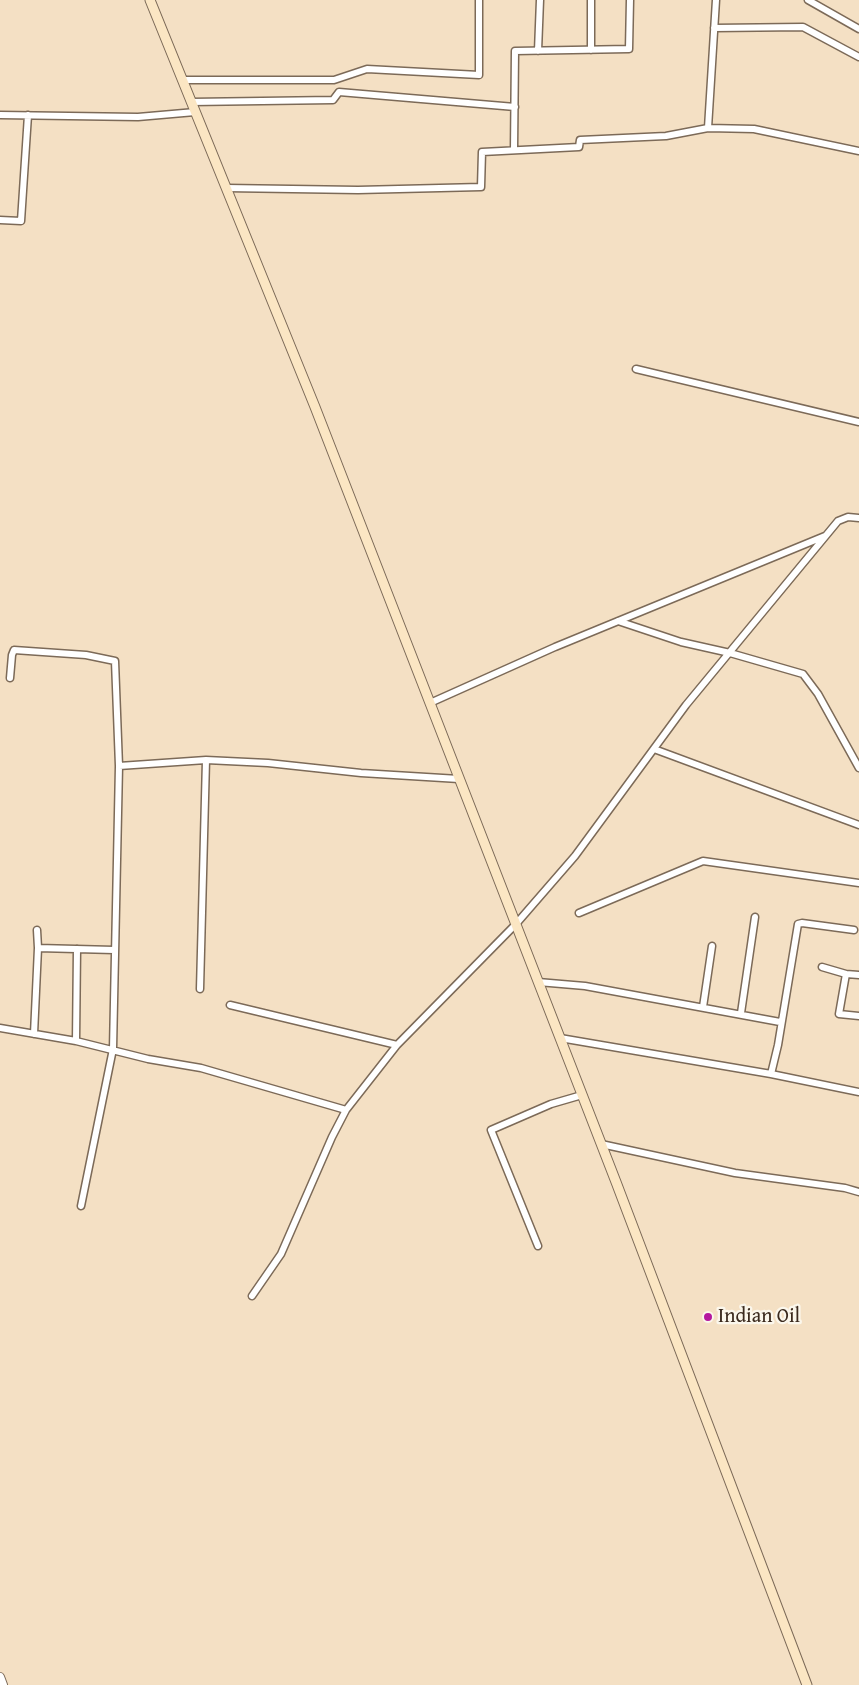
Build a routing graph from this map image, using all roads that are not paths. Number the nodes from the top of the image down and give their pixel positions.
1 (150, 0) edge
2 (478, 0) edge
3 (540, 0) edge
4 (591, 0) edge
5 (630, 0) edge
6 (716, 0) edge
7 (808, 0) edge
8 (714, 28) junction
9 (859, 29) edge
10 (591, 50) junction
11 (538, 51) junction
12 (859, 57) edge
13 (182, 80) junction
14 (191, 102) junction
15 (514, 107) junction
16 (196, 112) junction
17 (0, 115) edge
18 (28, 115) junction
19 (708, 128) junction
20 (514, 150) junction
21 (859, 151) edge
22 (226, 188) junction
23 (0, 220) edge
24 (636, 369) dead end
25 (859, 422) edge
26 (859, 518) edge
27 (826, 535) junction
28 (618, 621) junction
29 (730, 653) junction
30 (10, 678) dead end
31 (430, 703) junction
32 (654, 749) junction
33 (206, 760) junction
34 (119, 766) junction
35 (859, 768) edge
36 (459, 779) junction
37 (859, 825) edge
38 (859, 883) edge
39 (579, 913) dead end
40 (756, 917) dead end
41 (516, 924) junction
42 (38, 930) dead end
43 (854, 930) dead end
44 (712, 946) dead end
45 (38, 948) junction
46 (77, 950) junction
47 (114, 950) junction
48 (822, 967) dead end
49 (846, 974) junction
50 (859, 975) edge
51 (538, 982) junction
52 (200, 989) dead end
53 (230, 1005) dead end
54 (703, 1007) junction
55 (741, 1013) junction
56 (859, 1016) edge
57 (780, 1022) junction
58 (0, 1028) edge
59 (34, 1034) junction
60 (560, 1038) junction
61 (76, 1041) junction
62 (397, 1045) junction
63 (113, 1049) junction
64 (771, 1074) junction
65 (859, 1092) edge
66 (582, 1095) junction
67 (346, 1110) junction
68 (601, 1144) junction
69 (859, 1192) edge
70 (81, 1206) dead end
71 (538, 1246) dead end
72 (252, 1296) dead end
73 (0, 1677) edge
74 (3, 1685) edge
75 (807, 1685) edge

1 - 13 main road
2 - 13 street
3 - 11 street
4 - 10 street
5 - 10 street
6 - 8 street
7 - 9 street
8 - 12 street
8 - 19 street
10 - 11 street
11 - 15 street
13 - 14 main road
14 - 15 street
14 - 16 main road
15 - 20 street
16 - 18 street
16 - 22 main road
17 - 18 street
18 - 23 street
19 - 20 street
19 - 21 street
20 - 22 street
22 - 31 main road
24 - 25 street
26 - 27 street
27 - 28 street
27 - 29 street
28 - 29 street
28 - 31 street
29 - 32 street
29 - 35 street
30 - 34 street
31 - 36 main road
32 - 37 street
32 - 41 street
33 - 34 street
33 - 36 street
33 - 52 street
34 - 47 street
36 - 41 main road
38 - 39 street
40 - 55 street
41 - 51 main road
41 - 62 street
42 - 45 street
43 - 57 street
44 - 54 street
45 - 46 street
45 - 59 street
46 - 47 street
46 - 61 street
47 - 63 street
48 - 49 street
49 - 50 street
49 - 56 street
51 - 54 street
51 - 60 main road
53 - 62 street
54 - 55 street
55 - 57 street
57 - 64 street
58 - 59 street
59 - 61 street
60 - 64 street
60 - 66 main road
61 - 63 street
62 - 67 street
63 - 67 street
63 - 70 street
64 - 65 street
66 - 68 main road
66 - 71 street
67 - 72 street
68 - 69 street
68 - 75 main road
73 - 74 street

